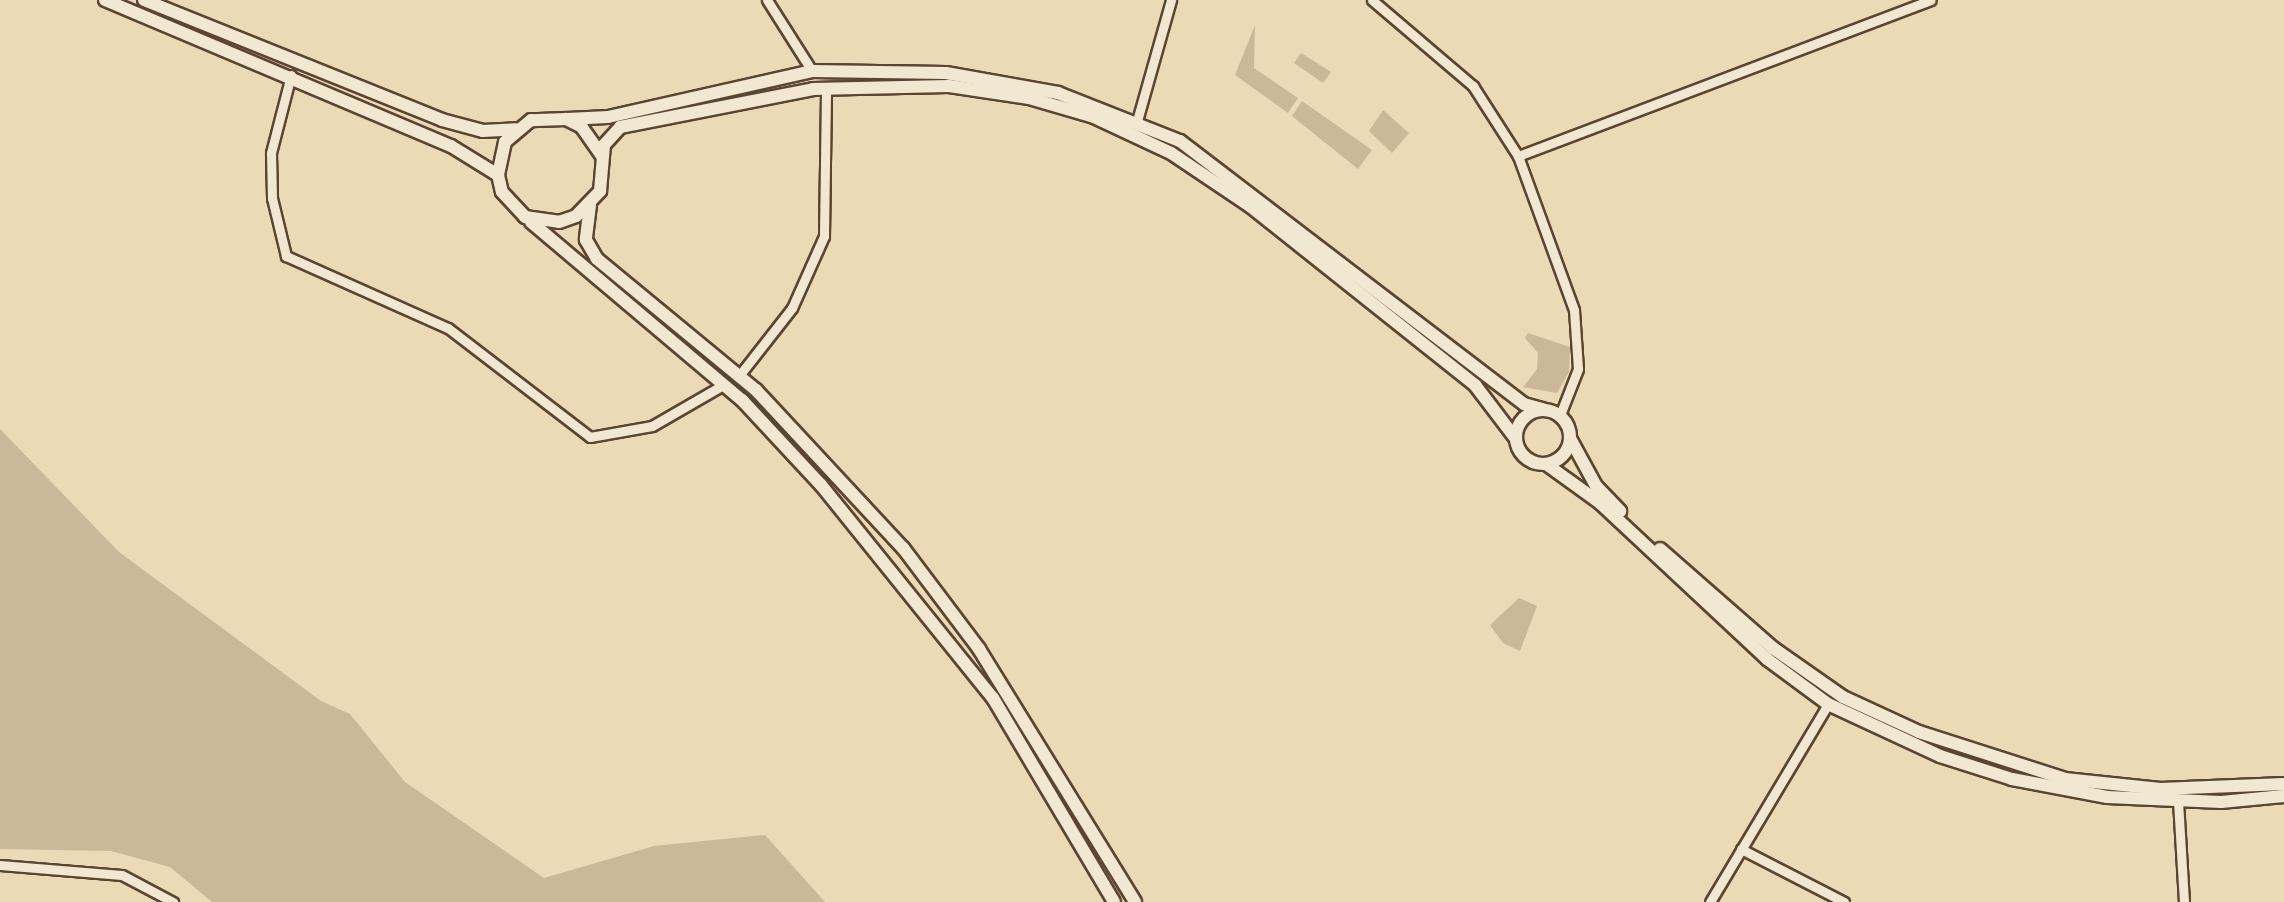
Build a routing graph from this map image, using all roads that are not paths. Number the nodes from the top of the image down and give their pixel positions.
1 (104, 0) edge
2 (144, 0) edge
3 (767, 0) edge
4 (1171, 0) edge
5 (1372, 0) edge
6 (1931, 0) edge
7 (812, 70) junction
8 (290, 75) junction
9 (826, 88) junction
10 (566, 119) junction
11 (1137, 121) junction
12 (516, 129) junction
13 (602, 156) junction
14 (1518, 156) junction
15 (498, 175) junction
16 (590, 206) junction
17 (526, 216) junction
18 (738, 377) junction
19 (723, 385) junction
20 (1542, 409) junction
21 (1560, 415) junction
22 (1516, 439) junction
23 (1571, 440) junction
24 (1546, 464) junction
25 (1828, 704) junction
26 (2284, 784) edge
27 (2284, 796) edge
28 (2178, 802) junction
29 (1742, 850) junction
30 (0, 865) edge
31 (173, 902) edge
32 (1114, 902) edge
33 (1135, 902) edge
34 (1710, 902) edge
35 (1844, 902) edge
36 (2184, 902) edge

1 - 8 street
2 - 12 street
3 - 7 street
4 - 11 street
5 - 14 street
6 - 14 street
7 - 10 street
7 - 11 street
8 - 15 street
8 - 19 street
9 - 13 street
9 - 18 street
9 - 22 street
10 - 12 street
10 - 13 street
11 - 20 street
12 - 15 street
13 - 16 street
14 - 21 street
15 - 17 street
16 - 17 street
16 - 18 street
17 - 19 street
18 - 33 street
19 - 32 street
20 - 21 street
20 - 22 street
21 - 23 street
22 - 24 street
23 - 24 street
23 - 26 street
24 - 25 street
25 - 28 street
25 - 29 street
27 - 28 street
28 - 36 street
29 - 34 street
29 - 35 street
30 - 31 street

